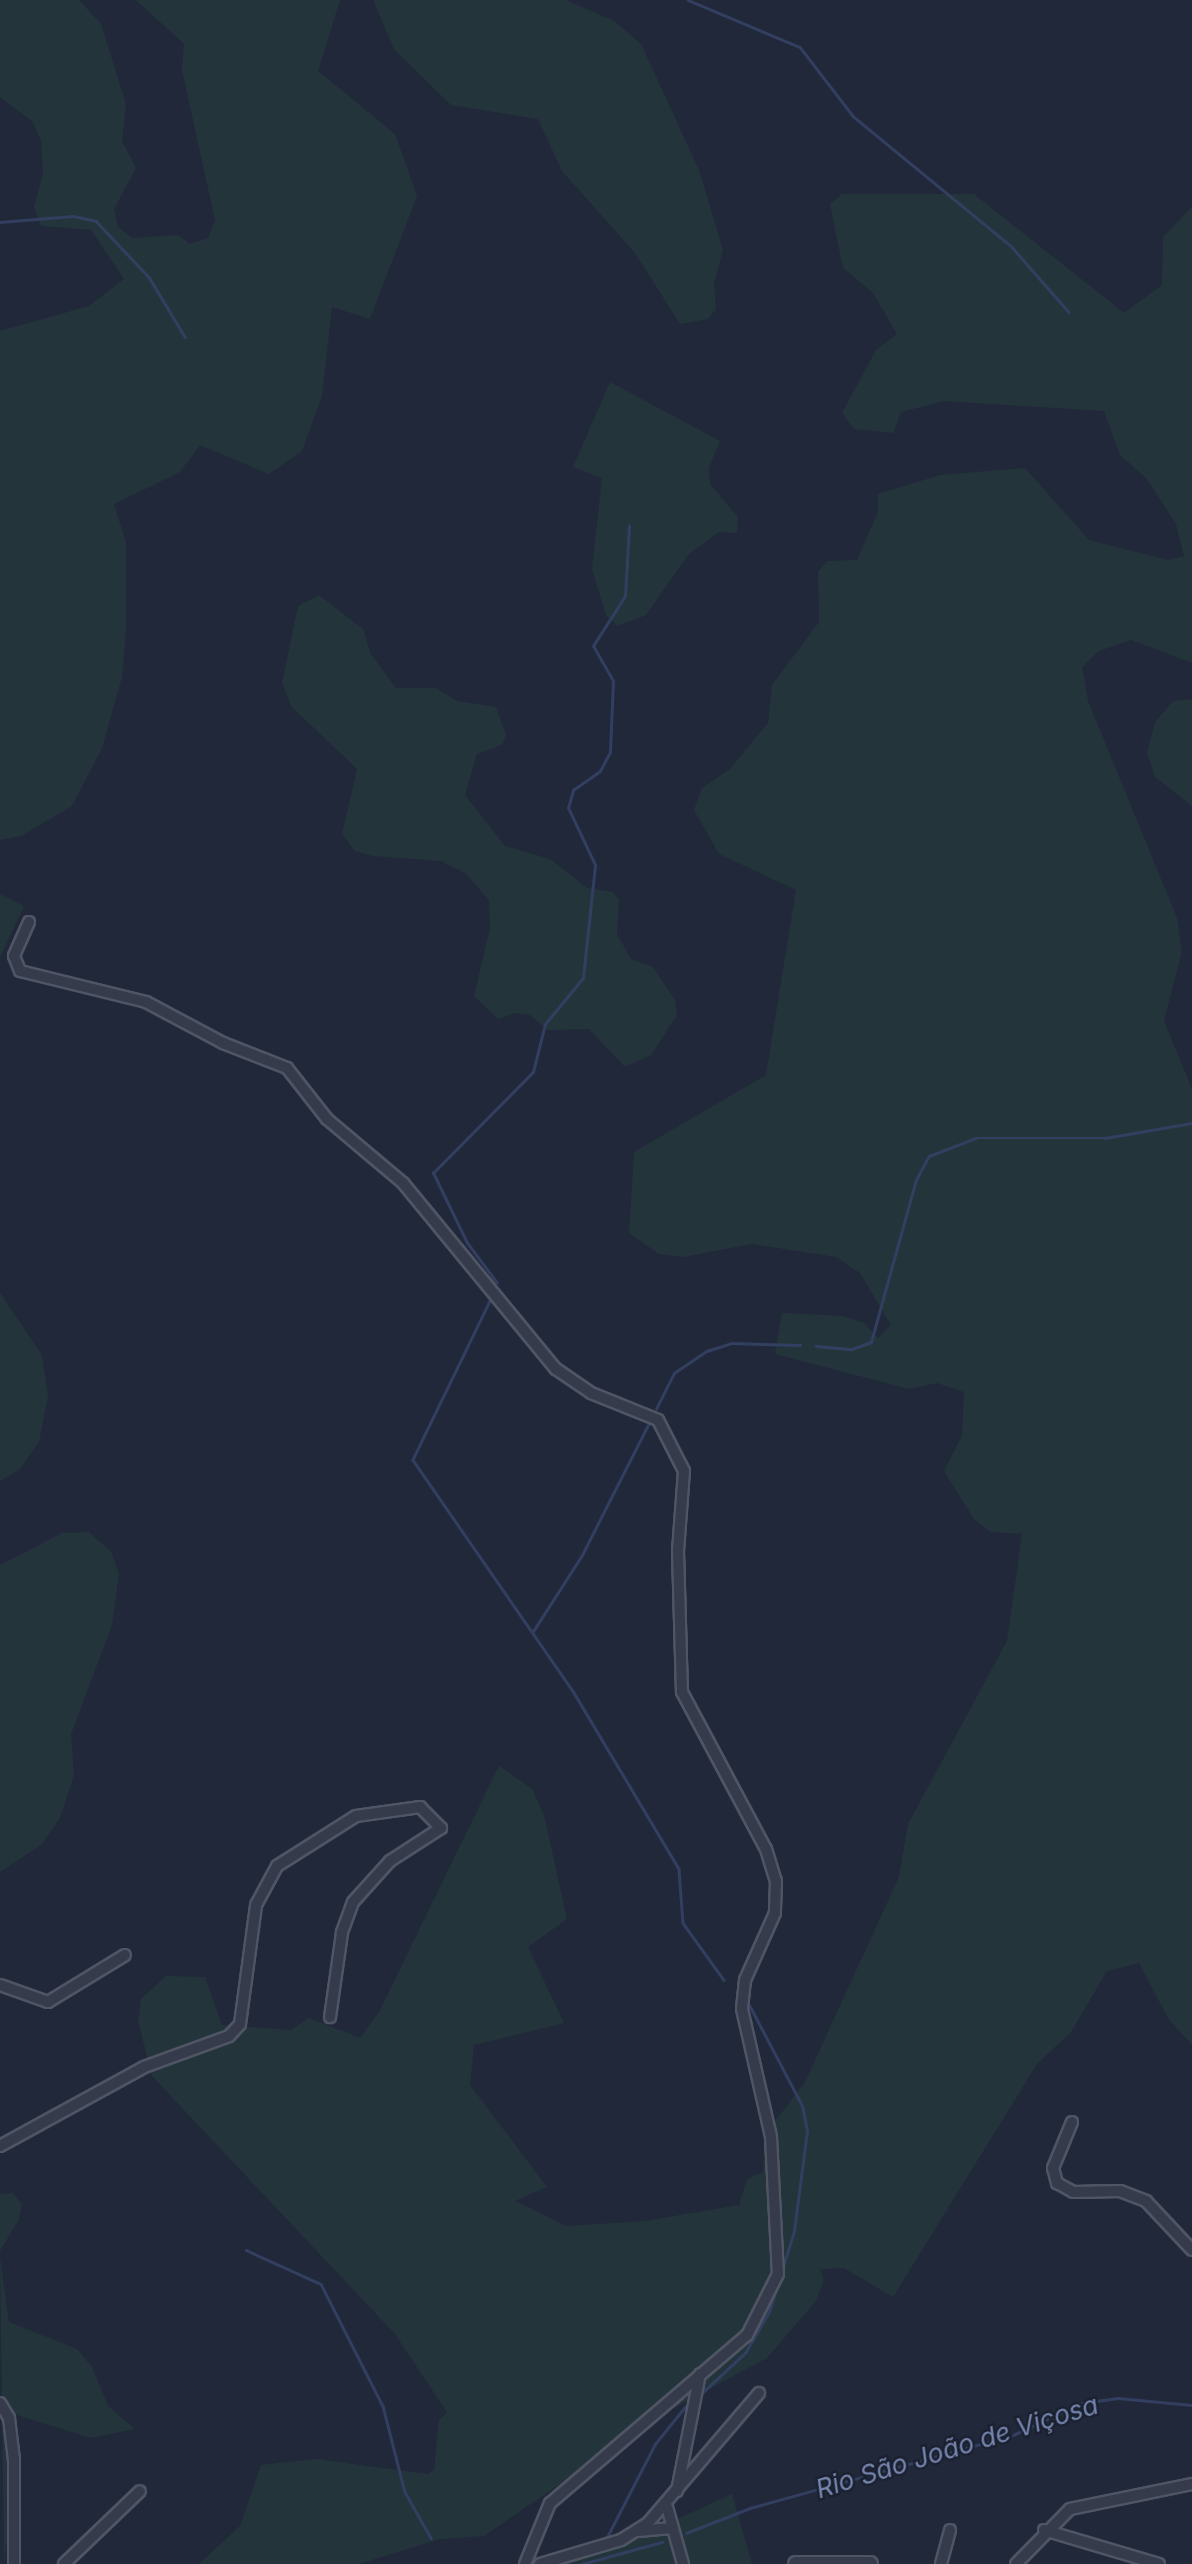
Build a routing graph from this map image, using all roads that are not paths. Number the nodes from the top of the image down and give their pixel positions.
1 (29, 922) dead end
2 (125, 1955) dead end
3 (0, 1985) edge
4 (330, 2017) dead end
5 (1072, 2122) dead end
6 (0, 2146) edge
7 (1192, 2250) edge
8 (700, 2374) junction
9 (759, 2393) dead end
10 (0, 2403) edge
11 (1192, 2484) edge
12 (140, 2491) dead end
13 (677, 2493) junction
14 (667, 2508) junction
15 (672, 2528) junction
16 (950, 2530) dead end
17 (1044, 2530) junction
18 (636, 2531) junction
19 (14, 2564) edge
20 (64, 2564) edge
21 (525, 2564) edge
22 (540, 2564) edge
23 (683, 2564) edge
24 (796, 2564) edge
25 (870, 2564) edge
26 (942, 2564) edge
27 (1016, 2564) edge
28 (1159, 2564) edge

1 - 8 street
2 - 3 street
4 - 6 street
5 - 7 street
8 - 13 street
8 - 21 street
9 - 13 street
10 - 19 street
11 - 17 street
12 - 20 street
13 - 14 street
14 - 15 street
14 - 18 street
15 - 18 street
15 - 23 street
16 - 26 street
17 - 27 street
17 - 28 street
18 - 22 street
24 - 25 street

